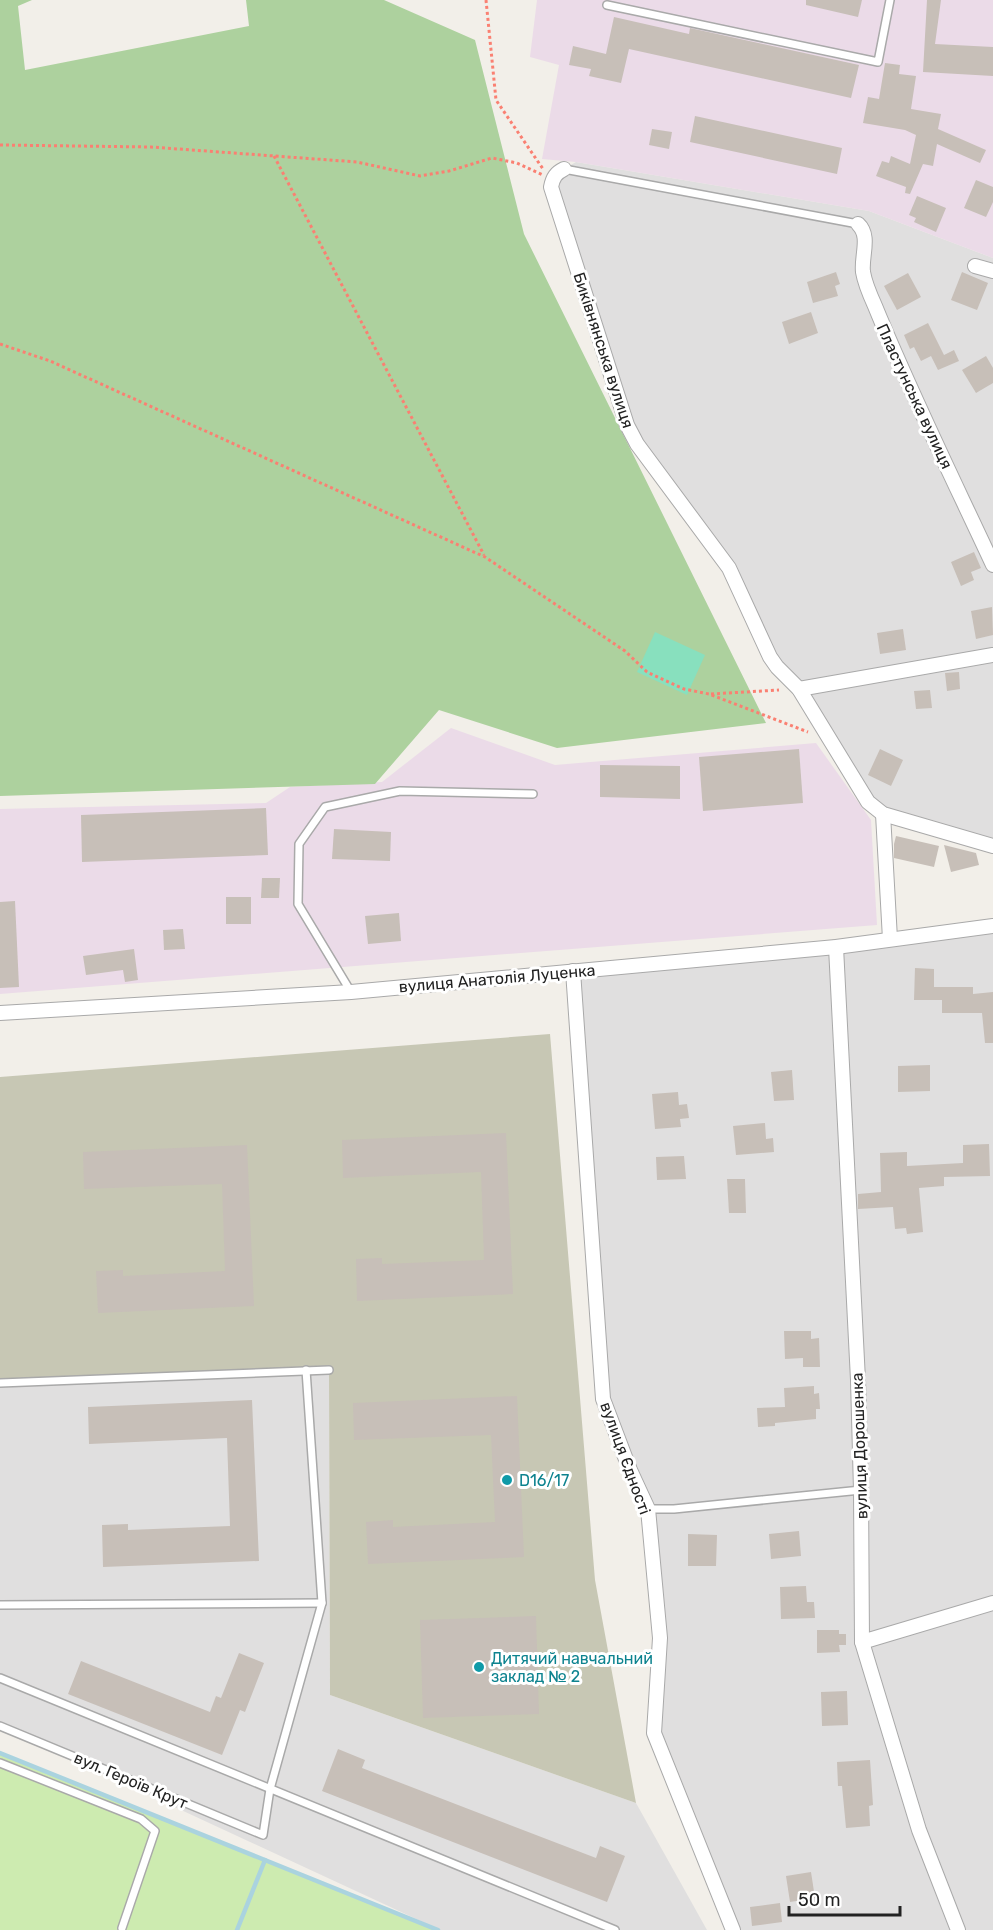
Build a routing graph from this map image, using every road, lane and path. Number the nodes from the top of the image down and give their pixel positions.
1 (486, 0) edge
2 (890, 0) edge
3 (607, 5) dead end
4 (0, 145) edge
5 (274, 156) junction
6 (564, 169) joint
7 (552, 179) junction
8 (858, 224) joint
9 (975, 266) dead end
10 (993, 271) edge
11 (0, 345) edge
12 (485, 557) junction
13 (993, 565) edge
14 (993, 655) edge
15 (799, 689) junction
16 (710, 694) junction
17 (808, 732) dead end
18 (533, 794) dead end
19 (883, 814) junction
20 (993, 846) edge
21 (993, 926) edge
22 (890, 939) junction
23 (836, 947) junction
24 (573, 971) junction
25 (351, 992) junction
26 (0, 1013) edge
27 (306, 1370) junction
28 (329, 1370) dead end
29 (0, 1383) edge
30 (861, 1490) junction
31 (648, 1509) junction
32 (993, 1603) edge
33 (322, 1604) junction
34 (0, 1605) edge
35 (862, 1642) junction
36 (0, 1678) edge
37 (0, 1725) edge
38 (0, 1763) edge
39 (270, 1789) junction
40 (122, 1928) dead end
41 (615, 1930) edge
42 (733, 1930) edge
43 (958, 1930) edge

1 - 7 path
2 - 3 lane
4 - 5 path
5 - 7 path
5 - 12 path
6 - 7 street
6 - 8 lane
7 - 15 street, Биківнянська вулиця
8 - 13 street, Пластунська вулиця
9 - 10 street
11 - 12 path
12 - 16 path
14 - 15 street
15 - 16 path
15 - 19 street
16 - 17 path
18 - 25 lane
19 - 20 street
19 - 22 street
21 - 22 street, вулиця Анатолія Луценка
22 - 23 street, вулиця Анатолія Луценка
23 - 24 street, вулиця Анатолія Луценка
23 - 30 street, вулиця Дорошенка
24 - 25 street, вулиця Анатолія Луценка
24 - 31 street, вулиця Єдності
25 - 26 street, вулиця Анатолія Луценка
27 - 28 lane
27 - 29 lane
27 - 33 lane
30 - 31 lane
30 - 35 street, вулиця Дорошенка
31 - 42 street, вулиця Єдності
32 - 35 street
33 - 34 lane
33 - 39 lane
35 - 43 street, вулиця Дорошенка
36 - 39 lane
37 - 39 lane, вул. Героїв Крут
38 - 40 lane
39 - 41 lane

